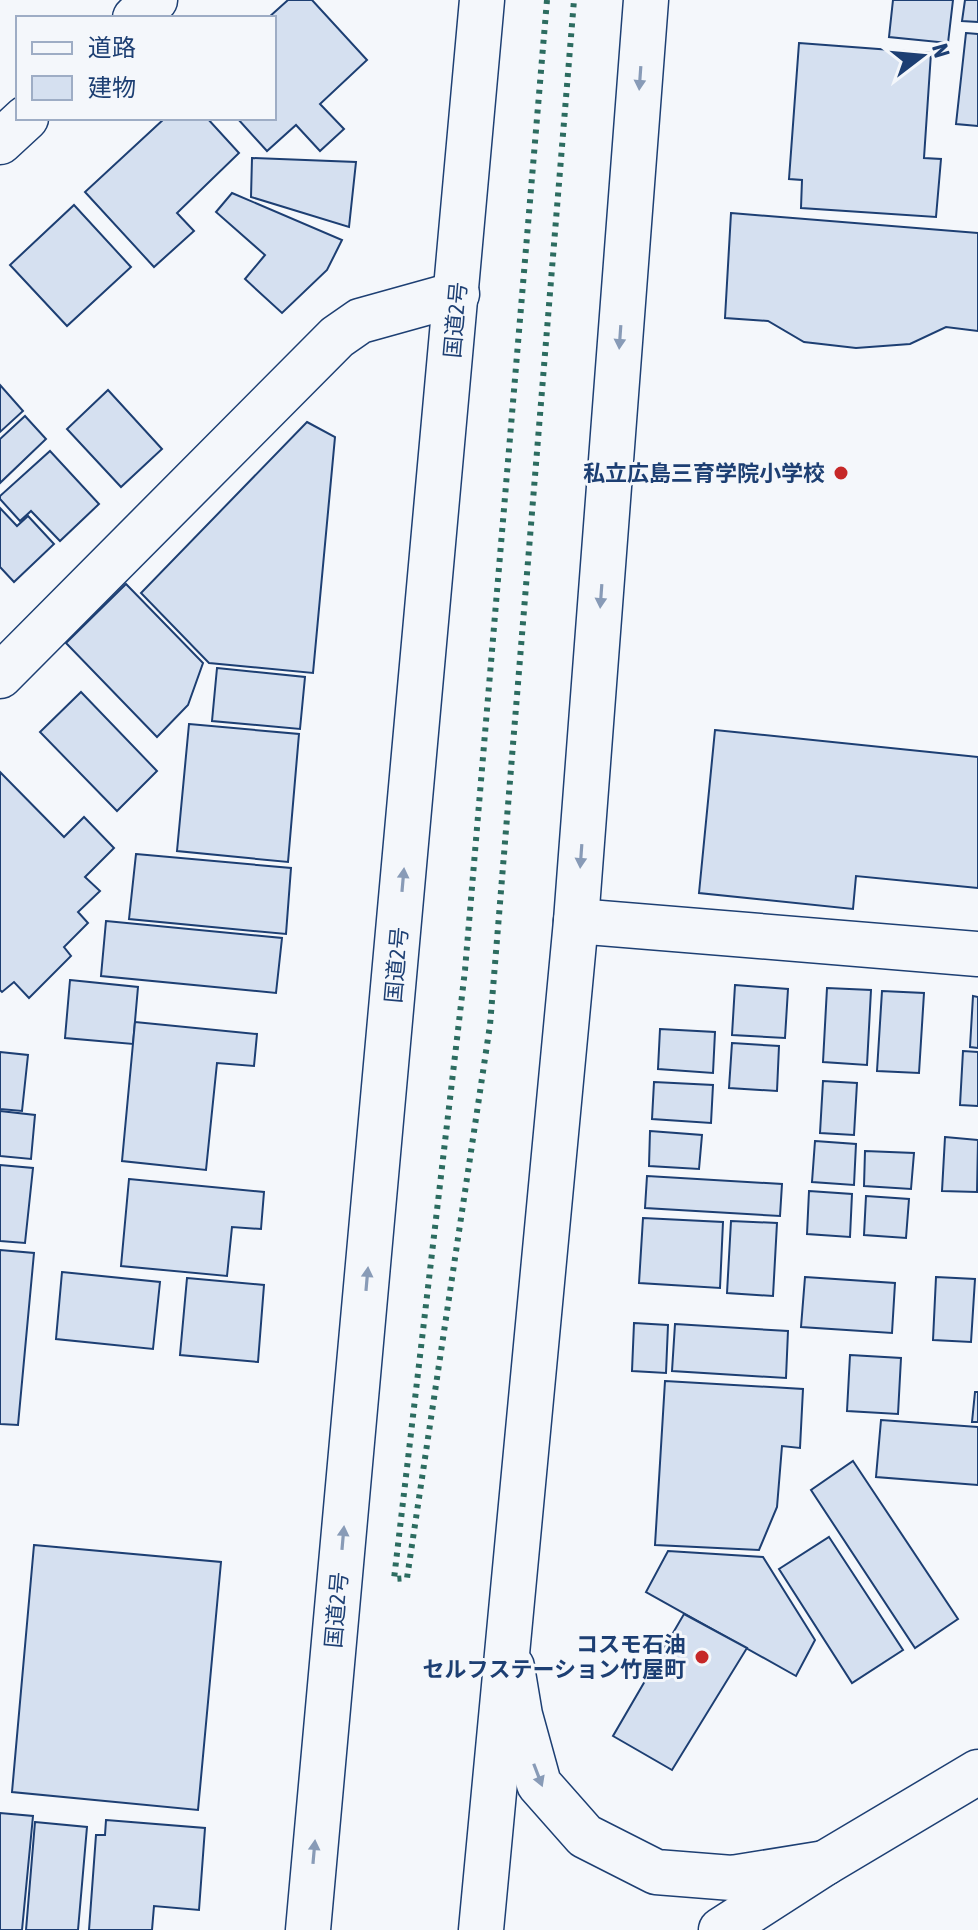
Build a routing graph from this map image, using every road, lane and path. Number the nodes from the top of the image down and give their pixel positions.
1 (155, 0) edge
2 (482, 0) edge
3 (646, 0) edge
4 (137, 16) edge
5 (24, 120) edge
6 (0, 142) edge
7 (457, 294) junction
8 (0, 676) edge
9 (576, 921) junction
10 (978, 954) edge
11 (509, 1644) junction
12 (978, 1772) edge
13 (825, 1863) junction
14 (308, 1930) edge
15 (481, 1930) edge
16 (721, 1930) edge

1 - 4 main road
2 - 7 main road, 国道2号
3 -> 9 main road
5 - 6 main road
7 - 8 main road
14 -> 7 main road, 国道2号
9 - 10 main road
9 - 11 main road
11 -> 13 main road
11 - 15 main road
12 - 13 main road
13 - 16 main road

